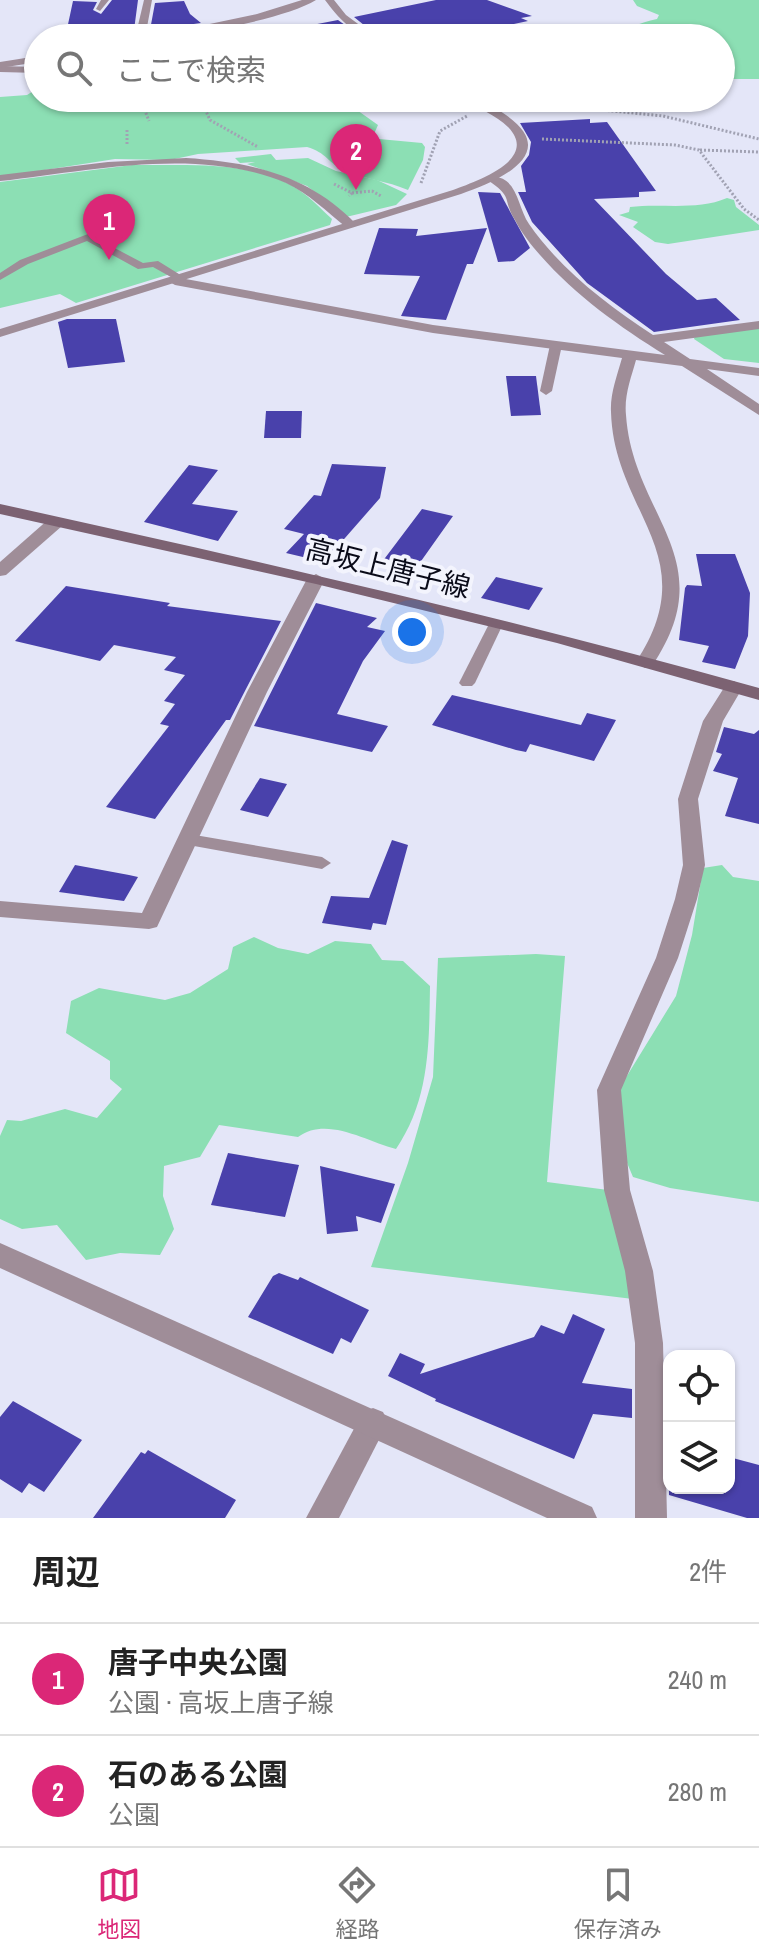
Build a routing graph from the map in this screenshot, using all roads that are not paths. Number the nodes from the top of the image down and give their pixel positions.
1 (105, 0) edge
2 (148, 0) edge
3 (312, 0) edge
4 (329, 0) edge
5 (100, 9) dead end
6 (143, 24) edge
7 (219, 24) edge
8 (353, 24) edge
9 (24, 62) edge
10 (0, 67) edge
11 (24, 69) edge
12 (492, 112) edge
13 (0, 178) edge
14 (493, 179) junction
15 (350, 224) junction
16 (0, 277) edge
17 (178, 280) junction
18 (759, 325) edge
19 (0, 333) edge
20 (654, 339) junction
21 (556, 345) junction
22 (630, 355) junction
23 (688, 362) junction
24 (759, 372) edge
25 (546, 391) dead end
26 (759, 411) edge
27 (0, 509) edge
28 (56, 522) junction
29 (0, 571) edge
30 (316, 579) junction
31 (496, 624) junction
32 (645, 662) junction
33 (467, 683) dead end
34 (734, 687) junction
35 (759, 694) edge
36 (189, 840) junction
37 (322, 863) dead end
38 (0, 909) edge
39 (0, 1255) edge
40 (373, 1422) junction
41 (322, 1518) edge
42 (581, 1518) edge
43 (651, 1518) edge

1 - 5 lane
2 - 6 street
3 - 7 street
4 - 8 street
9 - 10 street
10 - 11 street
12 - 14 street
13 - 15 street
14 - 15 street
14 - 20 street
15 - 17 street
16 - 17 lane
17 - 19 street
17 - 21 street
18 - 20 street
20 - 23 street
21 - 22 street
21 - 25 lane
22 - 23 street
22 - 32 street
23 - 24 street
23 - 26 street
27 - 28 main road, 高坂上唐子線
28 - 29 street
28 - 30 main road, 高坂上唐子線
30 - 31 main road, 高坂上唐子線
30 - 36 street
31 - 32 main road, 高坂上唐子線
31 - 33 lane
32 - 34 main road, 高坂上唐子線
34 - 35 main road, 高坂上唐子線
34 - 43 street
36 - 37 lane
36 - 38 street
39 - 40 street
40 - 41 street
40 - 42 street

